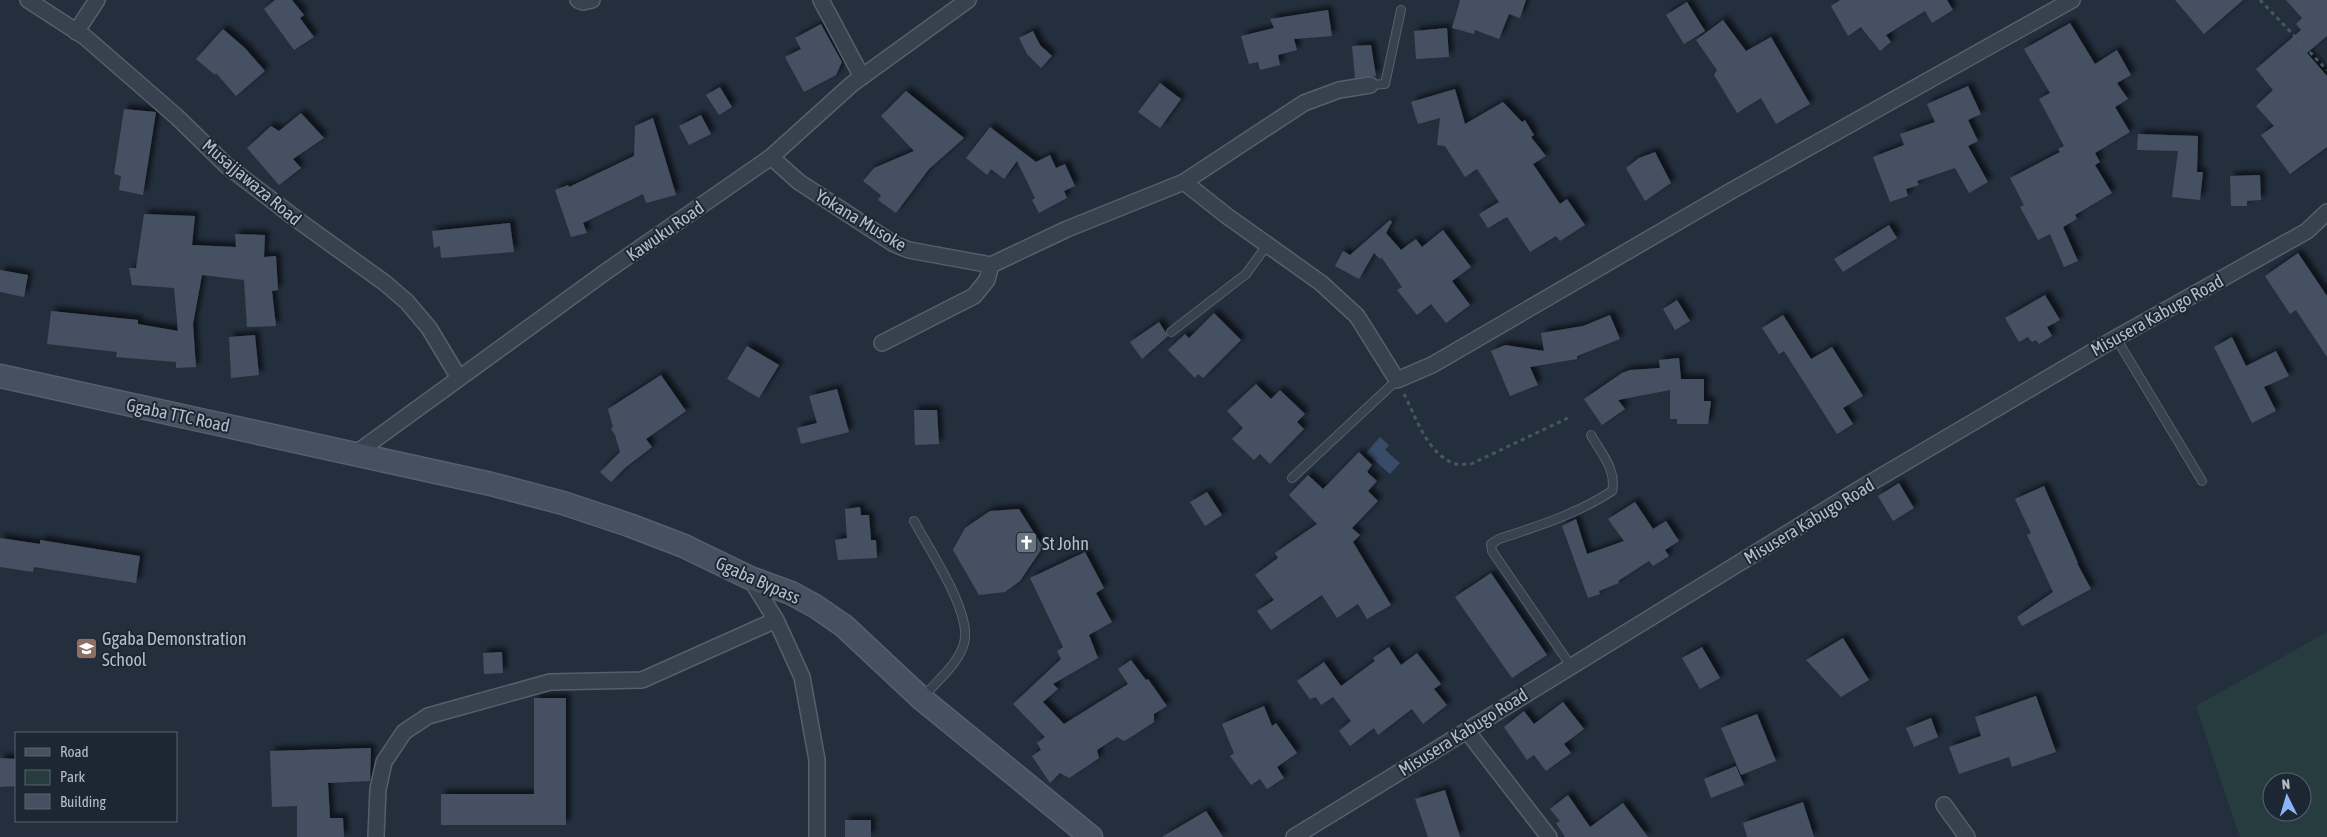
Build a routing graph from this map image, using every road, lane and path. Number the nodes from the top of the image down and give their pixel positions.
1 (28, 0) edge
2 (97, 0) edge
3 (578, 0) edge
4 (592, 0) edge
5 (821, 0) edge
6 (968, 0) edge
7 (2072, 0) edge
8 (2260, 0) edge
9 (1402, 10) dead end
10 (76, 32) junction
11 (2327, 70) edge
12 (862, 77) junction
13 (1370, 85) joint
14 (771, 157) junction
15 (1184, 182) junction
16 (2327, 212) edge
17 (1267, 245) junction
18 (990, 265) junction
19 (1171, 332) dead end
20 (2116, 338) junction
21 (882, 343) dead end
22 (0, 376) edge
23 (459, 378) junction
24 (1397, 380) junction
25 (1570, 417) dead end
26 (1591, 435) dead end
27 (355, 454) junction
28 (1292, 478) dead end
29 (2202, 481) dead end
30 (914, 522) dead end
31 (750, 578) junction
32 (776, 620) junction
33 (1571, 666) junction
34 (922, 699) junction
35 (1467, 731) junction
36 (1944, 805) dead end
37 (376, 837) edge
38 (817, 837) edge
39 (1091, 837) edge
40 (1294, 837) edge
41 (1548, 837) edge
42 (1967, 837) edge

1 - 10 street, Musajjawaza Road
2 - 10 street
3 - 4 street
5 - 12 street
6 - 12 street, Kawuku Road
7 - 24 street
8 - 11 path
9 - 13 lane
10 - 23 street, Musajjawaza Road
12 - 14 street, Kawuku Road
13 - 15 street
14 - 18 street, Yokana Musoke
14 - 23 street, Kawuku Road
15 - 17 street
15 - 18 street
16 - 20 street, Misusera Kabugo Road
17 - 19 lane
17 - 24 street
18 - 21 street
20 - 29 lane
20 - 33 street, Misusera Kabugo Road
22 - 27 street, Ggaba TTC Road
23 - 27 street, Kawuku Road
24 - 25 path
24 - 28 lane
26 - 33 lane
27 - 31 street, Ggaba Bypass
30 - 34 lane
31 - 32 street
31 - 34 street, Ggaba Bypass
32 - 37 street
32 - 38 street
33 - 35 street, Misusera Kabugo Road
34 - 39 street, Ggaba Bypass
35 - 40 street, Misusera Kabugo Road
35 - 41 street
36 - 42 street

